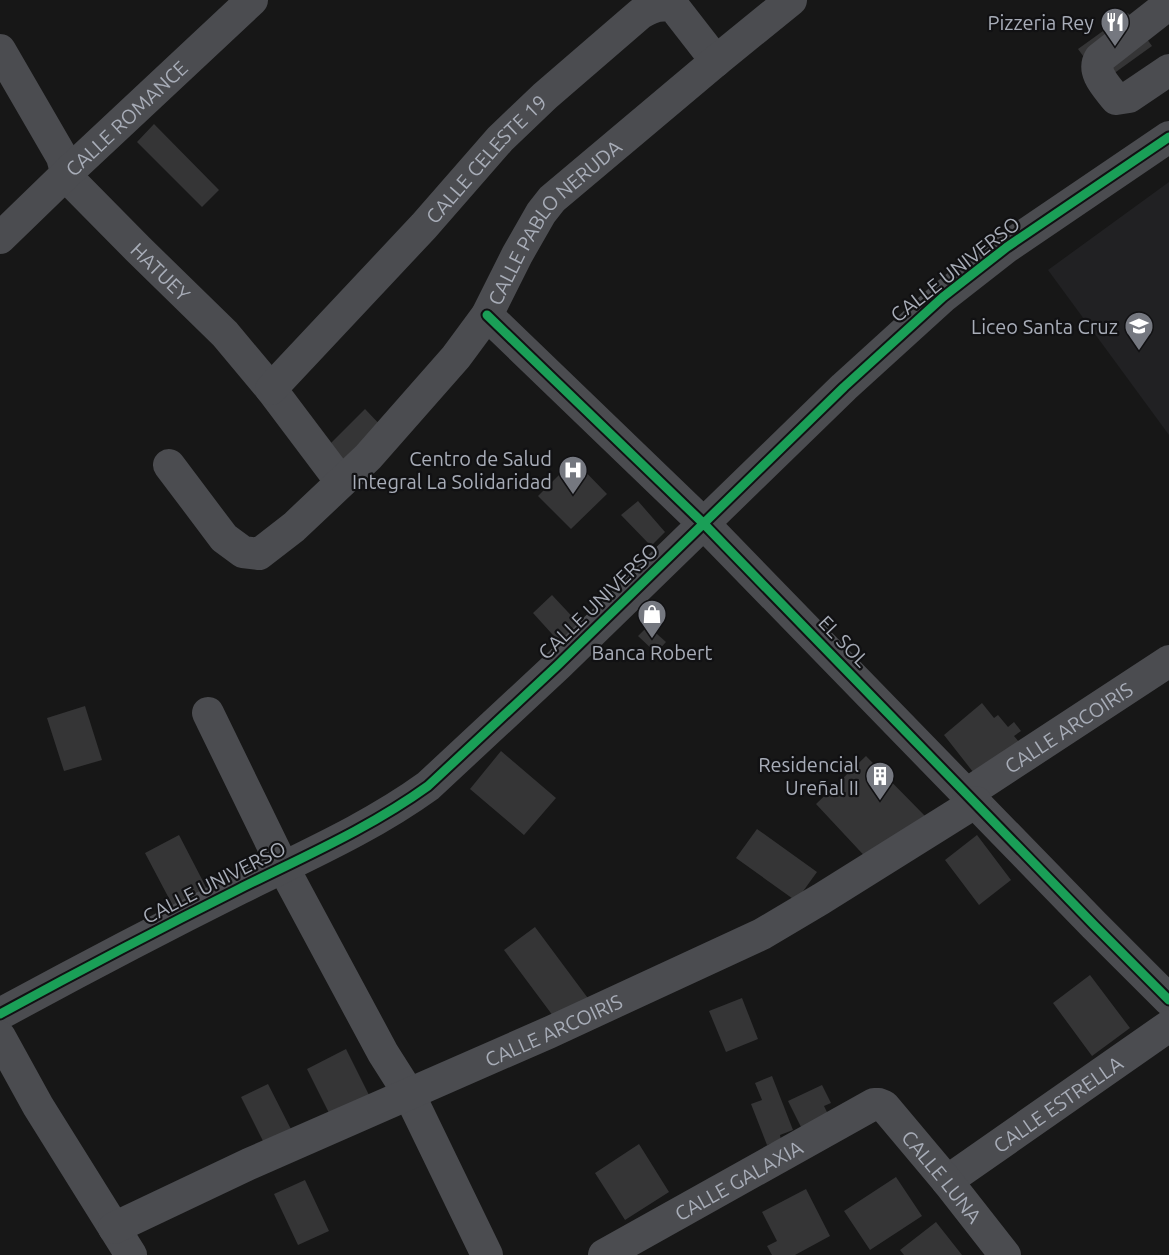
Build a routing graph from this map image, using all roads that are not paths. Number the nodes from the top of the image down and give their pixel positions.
1 (252, 0) edge
2 (792, 0) edge
3 (1169, 4) edge
4 (0, 50) edge
5 (716, 61) junction
6 (1169, 70) edge
7 (1169, 137) edge
8 (65, 175) junction
9 (0, 238) edge
10 (487, 315) junction
11 (271, 389) junction
12 (169, 465) dead end
13 (341, 482) junction
14 (704, 524) junction
15 (1169, 661) edge
16 (208, 713) dead end
17 (972, 798) junction
18 (283, 867) junction
19 (1169, 1000) edge
20 (0, 1014) edge
21 (1169, 1026) edge
22 (0, 1037) edge
23 (409, 1094) junction
24 (874, 1104) joint
25 (946, 1181) junction
26 (114, 1228) junction
27 (131, 1255) edge
28 (487, 1255) edge
29 (604, 1255) edge
30 (1005, 1255) edge

1 - 8 street, CALLE ROMANCE
2 - 5 street, CALLE PABLO NERUDA
3 - 6 street
4 - 8 street, HATUEY
5 - 10 street, CALLE PABLO NERUDA
5 - 11 street, CALLE CELESTE 19
7 - 14 street, CALLE UNIVERSO
8 - 9 street, CALLE ROMANCE
8 - 11 street, HATUEY
10 - 13 street, CALLE PABLO NERUDA
10 - 14 street, EL SOL
11 - 13 street, HATUEY
12 - 13 street, CALLE PABLO NERUDA
14 - 17 street, EL SOL
14 - 18 street, CALLE UNIVERSO
15 - 17 street, CALLE ARCOIRIS
16 - 18 street
17 - 19 street, EL SOL
17 - 23 street, CALLE ARCOIRIS
18 - 20 street, CALLE UNIVERSO
18 - 23 street
21 - 25 street, CALLE ESTRELLA
22 - 26 street
23 - 26 street, CALLE ARCOIRIS
23 - 28 street
24 - 25 street, CALLE LUNA
24 - 29 street, CALLE GALAXIA
25 - 30 street, CALLE LUNA
26 - 27 street

